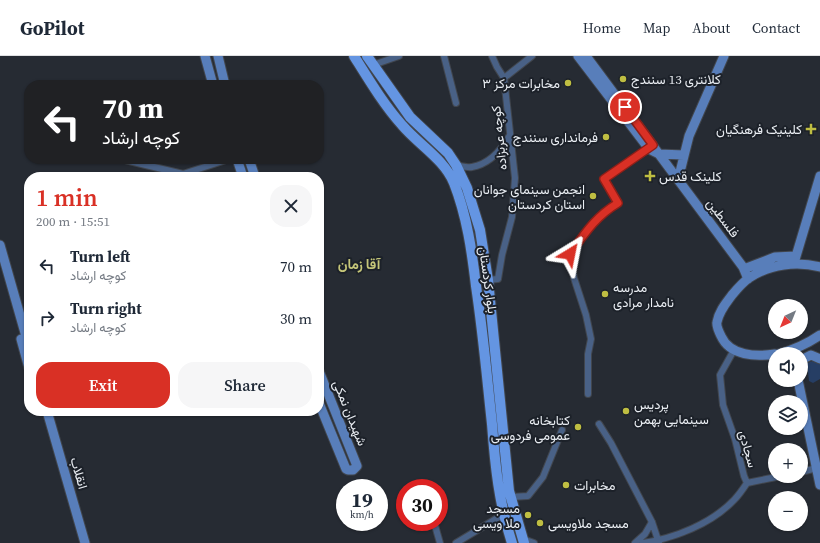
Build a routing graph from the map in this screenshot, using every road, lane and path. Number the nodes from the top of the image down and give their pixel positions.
1 (205, 56) edge
2 (218, 56) edge
3 (354, 56) edge
4 (399, 56) edge
5 (444, 56) edge
6 (492, 56) edge
7 (532, 56) edge
8 (578, 56) edge
9 (586, 56) edge
10 (724, 56) edge
11 (370, 60) edge
12 (504, 78) junction
13 (212, 80) edge
14 (224, 80) edge
15 (456, 103) dead end
16 (510, 135) junction
17 (651, 147) junction
18 (660, 154) junction
19 (684, 156) junction
20 (142, 164) edge
21 (213, 164) edge
22 (456, 165) junction
23 (175, 172) edge
24 (189, 172) edge
25 (820, 176) edge
26 (678, 180) junction
27 (0, 245) edge
28 (795, 260) junction
29 (0, 266) edge
30 (820, 267) edge
31 (744, 269) junction
32 (748, 279) junction
33 (488, 280) junction
34 (24, 329) edge
35 (818, 340) edge
36 (803, 347) edge
37 (24, 350) edge
38 (734, 350) junction
39 (768, 354) edge
40 (808, 356) edge
41 (820, 359) edge
42 (800, 387) edge
43 (324, 390) edge
44 (588, 394) dead end
45 (324, 415) edge
46 (42, 416) edge
47 (49, 416) edge
48 (600, 424) dead end
49 (562, 430) dead end
50 (817, 468) junction
51 (808, 470) edge
52 (768, 479) edge
53 (748, 483) junction
54 (820, 485) edge
55 (511, 497) junction
56 (504, 514) junction
57 (652, 522) junction
58 (437, 531) edge
59 (523, 541) edge
60 (658, 542) edge
61 (79, 543) edge
62 (85, 543) edge
63 (440, 543) edge
64 (456, 543) edge
65 (512, 543) edge
66 (534, 543) edge
67 (635, 543) edge
68 (643, 543) edge

1 - 13 main road
2 - 14 main road
3 - 56 main road, بلوار کردستان
4 - 11 street
5 - 15 street
6 - 12 street, کوچه عربزاده
7 - 12 street
8 - 17 main road, فلسطین
9 - 17 main road, فلسطین
10 - 19 main road
11 - 22 main road, بلوار کردستان
12 - 16 street, کوچه عربزاده
16 - 22 street
16 - 33 street, کوچه عربزاده
17 - 18 main road, فلسطین
17 - 44 street
18 - 19 main road
18 - 26 main road, فلسطین
19 - 26 main road
20 - 23 street
21 - 24 street
22 - 33 main road, بلوار کردستان
25 - 28 main road
26 - 31 main road, فلسطین
27 - 34 main road
28 - 30 main road
28 - 31 main road
28 - 32 main road
29 - 37 main road
31 - 32 main road, فلسطین
32 - 38 main road
33 - 55 main road, بلوار کردستان
35 - 36 main road
38 - 39 main road
38 - 53 street, سجادی
40 - 41 main road
42 - 50 main road
43 - 45 main road, شهیدان نمکی
46 - 61 main road, انقلاب
47 - 62 main road, انقلاب
48 - 57 street
49 - 55 street
50 - 51 street
50 - 54 main road
52 - 53 street
53 - 60 street, سجادی
55 - 59 main road, بلوار کردستان
56 - 64 street
56 - 65 main road, بلوار کردستان
57 - 60 street
57 - 67 street
58 - 63 street
59 - 66 street
60 - 68 street, سجادی

